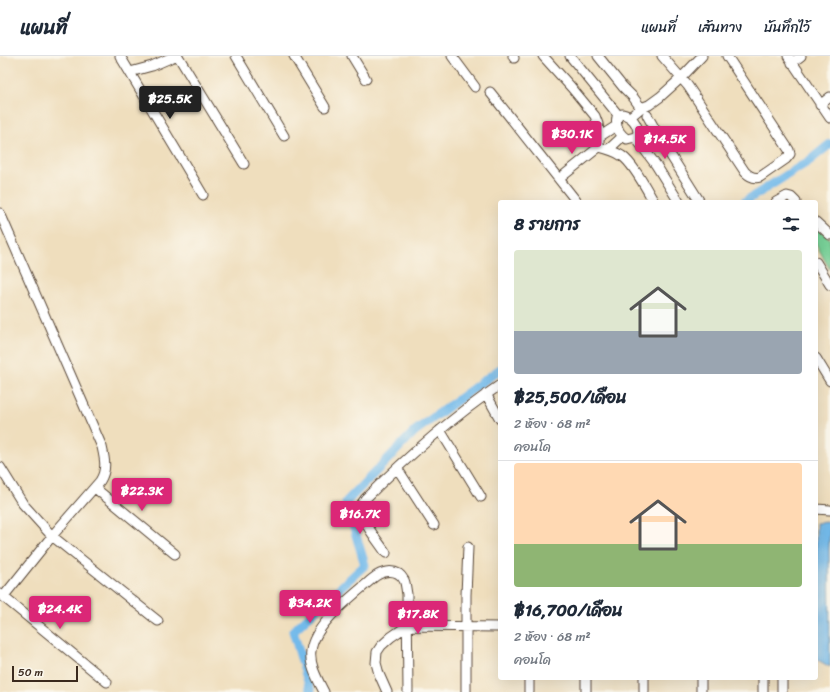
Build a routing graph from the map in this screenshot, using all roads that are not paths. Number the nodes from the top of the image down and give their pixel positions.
1 (120, 56) edge
2 (176, 56) edge
3 (236, 56) edge
4 (294, 56) edge
5 (352, 56) edge
6 (452, 56) edge
7 (543, 56) edge
8 (570, 56) edge
9 (598, 56) edge
10 (662, 56) edge
11 (702, 56) edge
12 (728, 56) edge
13 (801, 56) edge
14 (790, 59) edge
15 (130, 72) junction
16 (681, 78) junction
17 (366, 79) dead end
18 (475, 87) dead end
19 (490, 92) dead end
20 (830, 97) edge
21 (820, 105) junction
22 (324, 107) dead end
23 (646, 109) junction
24 (619, 116) junction
25 (830, 118) edge
26 (633, 121) junction
27 (616, 126) junction
28 (284, 136) dead end
29 (599, 136) junction
30 (623, 136) junction
31 (635, 137) junction
32 (599, 147) junction
33 (609, 149) junction
34 (244, 164) dead end
35 (558, 179) junction
36 (203, 196) dead end
37 (575, 200) edge
38 (653, 200) edge
39 (678, 200) edge
40 (699, 200) edge
41 (780, 200) edge
42 (794, 200) edge
43 (0, 213) edge
44 (818, 224) edge
45 (830, 236) edge
46 (818, 265) edge
47 (830, 285) edge
48 (818, 361) edge
49 (830, 381) edge
50 (498, 386) edge
51 (486, 394) junction
52 (498, 415) edge
53 (440, 430) junction
54 (0, 467) edge
55 (397, 468) junction
56 (95, 488) junction
57 (481, 497) dead end
58 (434, 525) dead end
59 (52, 536) junction
60 (468, 547) dead end
61 (386, 553) dead end
62 (176, 554) dead end
63 (2, 595) edge
64 (158, 621) dead end
65 (407, 626) junction
66 (466, 626) junction
67 (498, 627) edge
68 (529, 680) edge
69 (586, 680) edge
70 (644, 680) edge
71 (701, 680) edge
72 (763, 680) edge
73 (782, 680) edge
74 (107, 682) dead end
75 (324, 692) edge
76 (388, 692) edge
77 (408, 692) edge
78 (466, 692) edge
79 (529, 692) edge
80 (586, 692) edge
81 (644, 692) edge
82 (701, 692) edge
83 (763, 692) edge
84 (782, 692) edge

1 - 15 street
2 - 15 street
2 - 34 street
3 - 28 street
4 - 22 street
5 - 17 street
6 - 18 street
7 - 29 street
8 - 24 street
9 - 23 street
10 - 16 street
11 - 16 street
12 - 16 street
13 - 14 street
14 - 21 street
15 - 36 street
16 - 23 street
19 - 35 street
20 - 21 street
21 - 25 street
23 - 26 street
23 - 40 street
24 - 26 street
24 - 27 street
26 - 31 street
27 - 29 street
27 - 30 street
29 - 32 street
30 - 31 street
30 - 33 street
31 - 39 street
32 - 33 street
32 - 35 street
33 - 38 street
35 - 37 street
41 - 42 street
43 - 56 street
44 - 45 street
46 - 47 street
48 - 49 street
50 - 51 street
51 - 52 street
51 - 53 street
53 - 55 street
53 - 57 street
54 - 59 street
55 - 58 street
55 - 61 street
56 - 59 street
56 - 62 street
59 - 63 street
59 - 64 street
60 - 66 street
63 - 74 street
65 - 66 street
65 - 75 street
65 - 76 street
65 - 77 street
66 - 67 street
66 - 78 street
68 - 79 street
69 - 80 street
70 - 81 street
71 - 82 street
72 - 83 street
73 - 84 street

